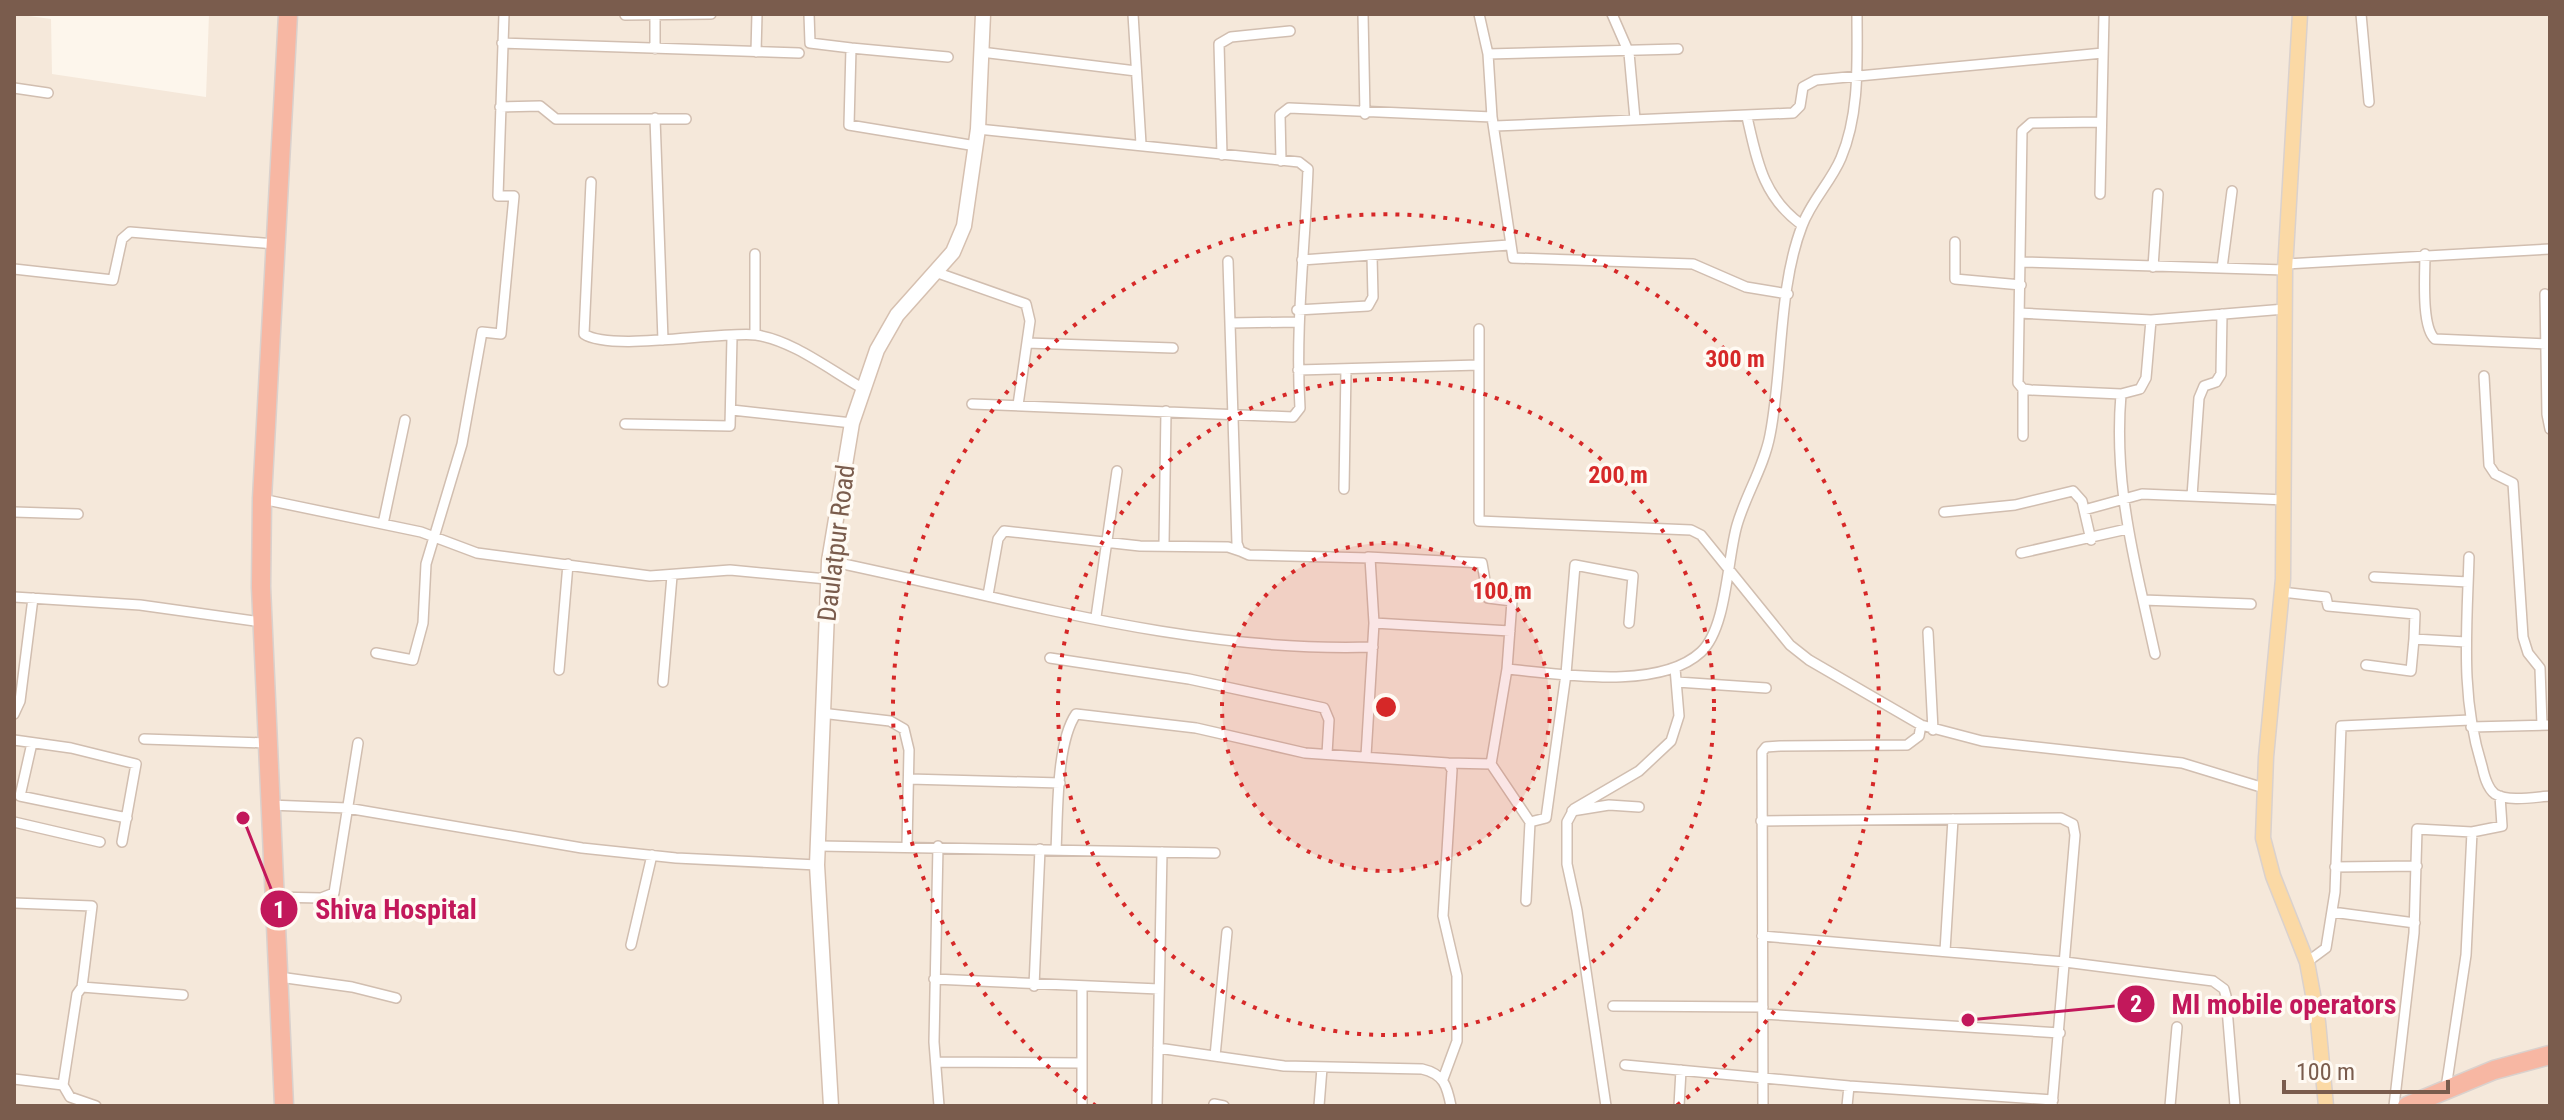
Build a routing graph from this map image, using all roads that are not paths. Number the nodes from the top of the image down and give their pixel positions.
1 (288, 14) edge
2 (504, 14) edge
3 (711, 14) edge
4 (757, 14) edge
5 (809, 14) edge
6 (983, 14) edge
7 (1133, 14) edge
8 (1363, 14) edge
9 (1479, 14) edge
10 (1612, 14) edge
11 (1857, 14) edge
12 (2104, 14) edge
13 (2300, 14) edge
14 (2361, 14) edge
15 (625, 15) edge
16 (655, 15) edge
17 (1290, 31) dead end
18 (502, 43) junction
19 (851, 48) junction
20 (655, 49) junction
21 (1678, 49) dead end
22 (756, 52) junction
23 (981, 52) junction
24 (799, 53) dead end
25 (1629, 53) junction
26 (2103, 53) junction
27 (1488, 54) junction
28 (948, 57) dead end
29 (1136, 71) junction
30 (1857, 73) junction
31 (14, 88) edge
32 (48, 93) dead end
33 (2369, 102) dead end
34 (500, 107) junction
35 (1365, 114) junction
36 (1747, 117) junction
37 (655, 118) junction
38 (686, 119) dead end
39 (1635, 119) junction
40 (1494, 122) junction
41 (2100, 122) junction
42 (978, 129) junction
43 (1141, 144) junction
44 (976, 146) junction
45 (1222, 155) junction
46 (1281, 161) junction
47 (591, 182) dead end
48 (2232, 191) dead end
49 (2100, 194) dead end
50 (2158, 194) dead end
51 (1802, 225) junction
52 (1955, 242) dead end
53 (275, 244) junction
54 (1509, 245) junction
55 (2550, 249) edge
56 (755, 254) dead end
57 (2425, 254) junction
58 (1372, 256) junction
59 (1302, 260) junction
60 (1228, 261) dead end
61 (2022, 262) junction
62 (2153, 267) junction
63 (2285, 267) junction
64 (2222, 268) junction
65 (14, 269) edge
66 (938, 273) junction
67 (2021, 285) junction
68 (1788, 294) junction
69 (2545, 294) dead end
70 (2285, 309) junction
71 (1297, 310) junction
72 (2019, 313) junction
73 (2222, 314) junction
74 (2151, 320) junction
75 (1297, 322) junction
76 (1230, 323) junction
77 (1479, 329) dead end
78 (755, 335) junction
79 (732, 337) junction
80 (663, 340) junction
81 (1027, 343) junction
82 (2546, 344) junction
83 (1173, 348) dead end
84 (1479, 365) junction
85 (1346, 369) junction
86 (1298, 370) junction
87 (2484, 376) dead end
88 (862, 388) junction
89 (2023, 389) junction
90 (2121, 394) junction
91 (972, 404) dead end
92 (1018, 405) junction
93 (732, 410) junction
94 (1166, 411) junction
95 (1233, 415) junction
96 (405, 420) dead end
97 (852, 423) junction
98 (625, 424) dead end
99 (2550, 429) edge
100 (2023, 436) dead end
101 (1117, 471) dead end
102 (1344, 489) dead end
103 (2192, 496) junction
104 (262, 499) junction
105 (2122, 499) junction
106 (2285, 500) junction
107 (2084, 510) junction
108 (14, 512) edge
109 (1944, 512) dead end
110 (78, 514) dead end
111 (383, 524) junction
112 (2127, 529) junction
113 (433, 535) junction
114 (2091, 540) junction
115 (1107, 541) junction
116 (1164, 544) junction
117 (1240, 551) junction
118 (2021, 553) dead end
119 (1368, 557) junction
120 (2469, 557) dead end
121 (829, 561) junction
122 (568, 564) junction
123 (1728, 570) junction
124 (672, 576) junction
125 (2374, 577) dead end
126 (827, 579) junction
127 (2468, 582) junction
128 (2282, 592) junction
129 (988, 595) junction
130 (14, 597) edge
131 (33, 598) junction
132 (2143, 600) junction
133 (2251, 604) dead end
134 (1096, 617) junction
135 (261, 622) junction
136 (1374, 623) junction
137 (1629, 623) dead end
138 (1510, 631) junction
139 (1928, 632) dead end
140 (2414, 639) junction
141 (2466, 642) junction
142 (1373, 647) junction
143 (376, 653) dead end
144 (2155, 654) dead end
145 (1050, 658) dead end
146 (2366, 665) dead end
147 (1675, 668) junction
148 (1507, 669) junction
149 (559, 670) dead end
150 (1566, 674) junction
151 (663, 682) dead end
152 (1677, 682) junction
153 (1766, 688) dead end
154 (821, 713) junction
155 (14, 714) edge
156 (2471, 724) junction
157 (1921, 725) junction
158 (2546, 725) edge
159 (1933, 730) junction
160 (144, 739) dead end
161 (14, 740) edge
162 (32, 743) junction
163 (266, 743) junction
164 (358, 743) dead end
165 (1327, 754) junction
166 (1366, 756) junction
167 (1448, 763) junction
168 (1491, 764) junction
169 (909, 779) junction
170 (1060, 783) junction
171 (2264, 788) junction
172 (2500, 796) junction
173 (2550, 796) edge
174 (268, 805) junction
175 (1639, 807) dead end
176 (347, 808) junction
177 (1572, 811) junction
178 (127, 818) junction
179 (1953, 819) junction
180 (1761, 821) junction
181 (14, 822) edge
182 (1530, 822) junction
183 (2472, 832) junction
184 (100, 842) dead end
185 (122, 842) dead end
186 (819, 846) junction
187 (907, 846) junction
188 (938, 846) junction
189 (1040, 849) junction
190 (1056, 850) junction
191 (1162, 852) junction
192 (1215, 853) dead end
193 (652, 855) junction
194 (817, 865) junction
195 (2417, 866) junction
196 (2335, 867) junction
197 (273, 897) junction
198 (1526, 901) dead end
199 (14, 903) edge
200 (2332, 912) junction
201 (2415, 923) junction
202 (1227, 932) dead end
203 (1762, 936) junction
204 (631, 945) dead end
205 (1945, 951) junction
206 (2065, 962) junction
207 (2307, 962) junction
208 (279, 977) junction
209 (934, 979) junction
210 (1034, 986) junction
211 (82, 987) junction
212 (1082, 987) junction
213 (1159, 989) junction
214 (183, 995) dead end
215 (396, 998) dead end
216 (1613, 1006) dead end
217 (1763, 1011) junction
218 (2177, 1027) dead end
219 (2060, 1033) junction
220 (1158, 1048) junction
221 (2550, 1055) edge
222 (1215, 1056) junction
223 (936, 1062) junction
224 (1082, 1063) junction
225 (1625, 1065) dead end
226 (2550, 1065) edge
227 (1322, 1068) junction
228 (1681, 1070) junction
229 (1763, 1078) junction
230 (14, 1079) edge
231 (1443, 1079) junction
232 (63, 1085) junction
233 (1849, 1086) junction
234 (2435, 1101) edge
235 (2052, 1103) edge
236 (96, 1106) edge
237 (284, 1106) edge
238 (831, 1106) edge
239 (939, 1106) edge
240 (1082, 1106) edge
241 (1157, 1106) edge
242 (1319, 1106) edge
243 (1451, 1106) edge
244 (1606, 1106) edge
245 (1679, 1106) edge
246 (1763, 1106) edge
247 (1847, 1106) edge
248 (2170, 1106) edge
249 (2235, 1106) edge
250 (2326, 1106) edge
251 (2394, 1106) edge
252 (2407, 1106) edge

1 - 53 highway
2 - 18 street
3 - 16 street
4 - 22 street
5 - 19 street
6 - 23 street, Daulatpur Road
7 - 29 street
8 - 35 street
9 - 27 street
10 - 25 street
11 - 30 street
12 - 26 street
13 - 63 main road
14 - 33 street
15 - 16 street
16 - 20 street
17 - 45 street
18 - 20 street
18 - 34 street
19 - 28 street
19 - 44 street
20 - 22 street
21 - 25 street
22 - 24 street
23 - 29 street
23 - 42 street, Daulatpur Road
25 - 27 street
25 - 39 street
26 - 30 street
26 - 41 street
27 - 40 street
29 - 43 street
30 - 36 street
30 - 51 street
31 - 32 street
34 - 37 street
34 - 113 street
35 - 40 street
35 - 46 street
36 - 39 street
36 - 51 street
37 - 38 street
37 - 80 street
39 - 40 street
40 - 54 street
41 - 49 street
41 - 61 street
42 - 43 street
42 - 44 street, Daulatpur Road
43 - 45 street
44 - 66 street, Daulatpur Road
45 - 46 street
46 - 59 street
47 - 80 street
48 - 64 street
50 - 62 street
51 - 68 street
52 - 67 street
53 - 65 street
53 - 104 highway
54 - 58 street
54 - 68 street
55 - 57 street
56 - 78 street
57 - 63 street
57 - 82 street
58 - 59 street
58 - 71 street
59 - 71 street
60 - 76 street
61 - 62 street
61 - 67 street
62 - 64 street
63 - 64 street
63 - 70 main road
66 - 81 street
66 - 88 street, Daulatpur Road
67 - 72 street
68 - 123 street
69 - 82 street
70 - 73 street
70 - 106 main road
71 - 75 street
72 - 74 street
72 - 89 street
73 - 74 street
73 - 103 street
74 - 90 street
75 - 76 street
75 - 86 street
76 - 95 street
77 - 84 street
78 - 79 street
78 - 88 street
79 - 80 street
79 - 93 street
81 - 83 street
81 - 92 street
82 - 99 street
84 - 85 street
84 - 123 street
85 - 86 street
85 - 102 street
86 - 95 street
87 - 158 street
88 - 97 street, Daulatpur Road
89 - 90 street
89 - 100 street
90 - 105 street
91 - 92 street
92 - 94 street
93 - 97 street
93 - 98 street
94 - 95 street
94 - 116 street
95 - 117 street
96 - 111 street
97 - 121 street, Daulatpur Road
101 - 115 street
103 - 105 street
103 - 106 street
104 - 111 street
104 - 135 highway
105 - 107 street
105 - 112 street
106 - 128 main road
107 - 109 street
107 - 114 street
108 - 110 street
111 - 113 street
112 - 114 street
112 - 132 street
113 - 122 street
113 - 143 street
114 - 118 street
115 - 116 street
115 - 129 street
115 - 134 street
116 - 117 street
117 - 119 street
119 - 136 street
119 - 138 street
120 - 127 street
121 - 126 street, Daulatpur Road
121 - 129 street
122 - 124 street
122 - 149 street
123 - 147 street
123 - 157 street
124 - 126 street
124 - 151 street
125 - 127 street
126 - 154 street, Daulatpur Road
127 - 141 street
128 - 140 street
128 - 171 main road
129 - 134 street
130 - 131 street
131 - 135 street
131 - 155 street
132 - 133 street
132 - 144 street
134 - 142 street
135 - 163 highway
136 - 138 street
136 - 142 street
137 - 150 street
138 - 148 street
139 - 159 street
140 - 141 street
140 - 146 street
141 - 156 street
142 - 166 street
145 - 165 street
147 - 150 street
147 - 152 street
148 - 150 street
148 - 168 street
150 - 182 street
152 - 153 street
152 - 177 street
154 - 169 street
154 - 186 street, Daulatpur Road
156 - 158 street
156 - 172 street
156 - 196 street
157 - 159 street
157 - 180 street
159 - 171 street
160 - 163 street
161 - 162 street
162 - 178 street
162 - 178 street
163 - 174 highway
164 - 176 street
165 - 166 street
165 - 170 street
166 - 167 street
167 - 168 street
167 - 231 street
168 - 182 street
169 - 170 street
169 - 187 street
170 - 190 street
171 - 207 main road
172 - 173 street
172 - 183 street
174 - 176 street
174 - 197 highway
175 - 177 street
176 - 193 street
176 - 197 street
177 - 244 street
178 - 185 street
179 - 180 street
179 - 205 street
179 - 206 street
180 - 203 street
181 - 184 street
182 - 198 street
183 - 195 street
183 - 234 street
186 - 187 street
186 - 194 street, Daulatpur Road
187 - 188 street
188 - 189 street
188 - 209 street
189 - 190 street
189 - 210 street
190 - 191 street
191 - 192 street
191 - 213 street
193 - 194 street
193 - 204 street
194 - 238 street, Daulatpur Road
195 - 196 street
195 - 201 street
196 - 200 street
197 - 208 highway
199 - 211 street
200 - 201 street
200 - 207 street
201 - 251 street
202 - 222 street
203 - 205 street
203 - 217 street
205 - 206 street
206 - 219 street
206 - 249 street
207 - 250 main road
208 - 215 street
208 - 237 highway
209 - 210 street
209 - 223 street
210 - 212 street
211 - 214 street
211 - 232 street
212 - 213 street
212 - 224 street
213 - 220 street
216 - 217 street
217 - 219 street
217 - 229 street
218 - 248 street
219 - 235 street
220 - 222 street
220 - 241 street
221 - 234 highway
222 - 227 street
223 - 224 street
223 - 239 street
224 - 240 street
225 - 228 street
226 - 234 highway
227 - 231 street
227 - 242 street
228 - 229 street
228 - 245 street
229 - 233 street
229 - 246 street
230 - 232 street
231 - 243 street
232 - 236 street
233 - 235 street
233 - 247 street
234 - 252 highway

